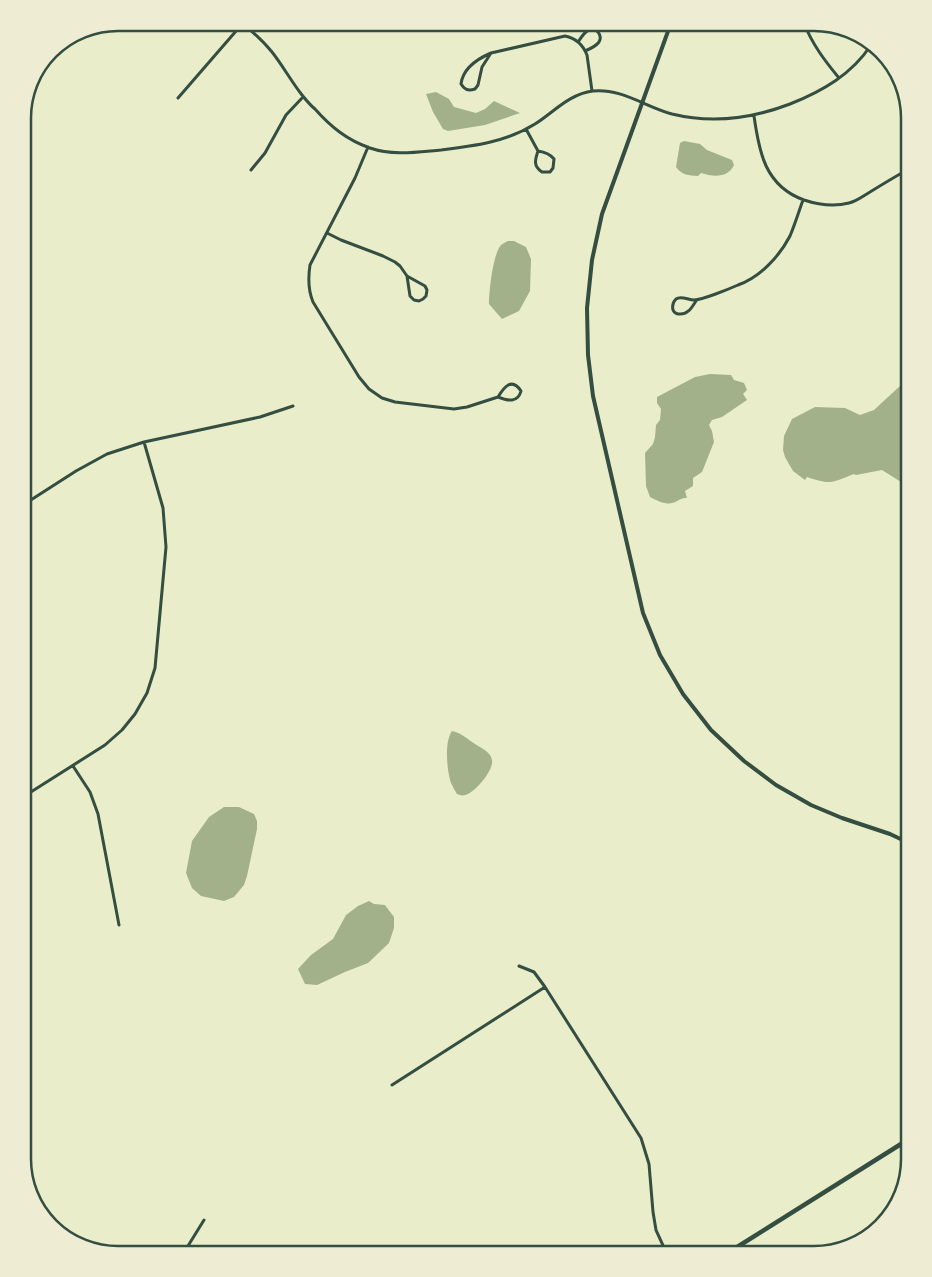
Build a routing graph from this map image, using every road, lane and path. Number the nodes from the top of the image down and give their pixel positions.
1 (235, 31) edge
2 (252, 31) edge
3 (588, 31) edge
4 (596, 31) edge
5 (668, 31) edge
6 (807, 31) edge
7 (578, 42) junction
8 (867, 49) edge
9 (585, 51) junction
10 (491, 53) junction
11 (839, 78) junction
12 (592, 91) junction
13 (303, 97) junction
14 (178, 98) dead end
15 (642, 103) junction
16 (754, 116) junction
17 (526, 129) junction
18 (368, 147) junction
19 (538, 151) junction
20 (251, 170) dead end
21 (901, 173) edge
22 (803, 200) junction
23 (327, 232) junction
24 (408, 276) junction
25 (696, 301) junction
26 (498, 397) junction
27 (292, 406) dead end
28 (144, 442) junction
29 (31, 500) edge
30 (73, 766) junction
31 (31, 792) edge
32 (901, 839) edge
33 (119, 925) dead end
34 (519, 966) dead end
35 (545, 986) junction
36 (392, 1085) dead end
37 (901, 1145) edge
38 (204, 1220) dead end
39 (188, 1246) edge
40 (664, 1246) edge
41 (739, 1246) edge

1 - 14 street
2 - 13 street
3 - 7 street
4 - 9 street
5 - 15 street
6 - 11 street
7 - 9 street
7 - 10 street
8 - 11 street
9 - 12 street
10 - 10 street
11 - 16 street
12 - 15 street
12 - 17 street
13 - 18 street
13 - 20 street
15 - 16 street
15 - 32 street
16 - 22 street
17 - 18 street
17 - 19 street
18 - 23 street
19 - 19 street
21 - 22 street
22 - 25 street
23 - 24 street
23 - 26 street
24 - 24 street
25 - 25 street
26 - 26 street
27 - 28 street
28 - 29 street
28 - 30 street
30 - 31 street
30 - 33 street
34 - 35 street
35 - 36 street
35 - 40 street
37 - 41 main road
38 - 39 street

